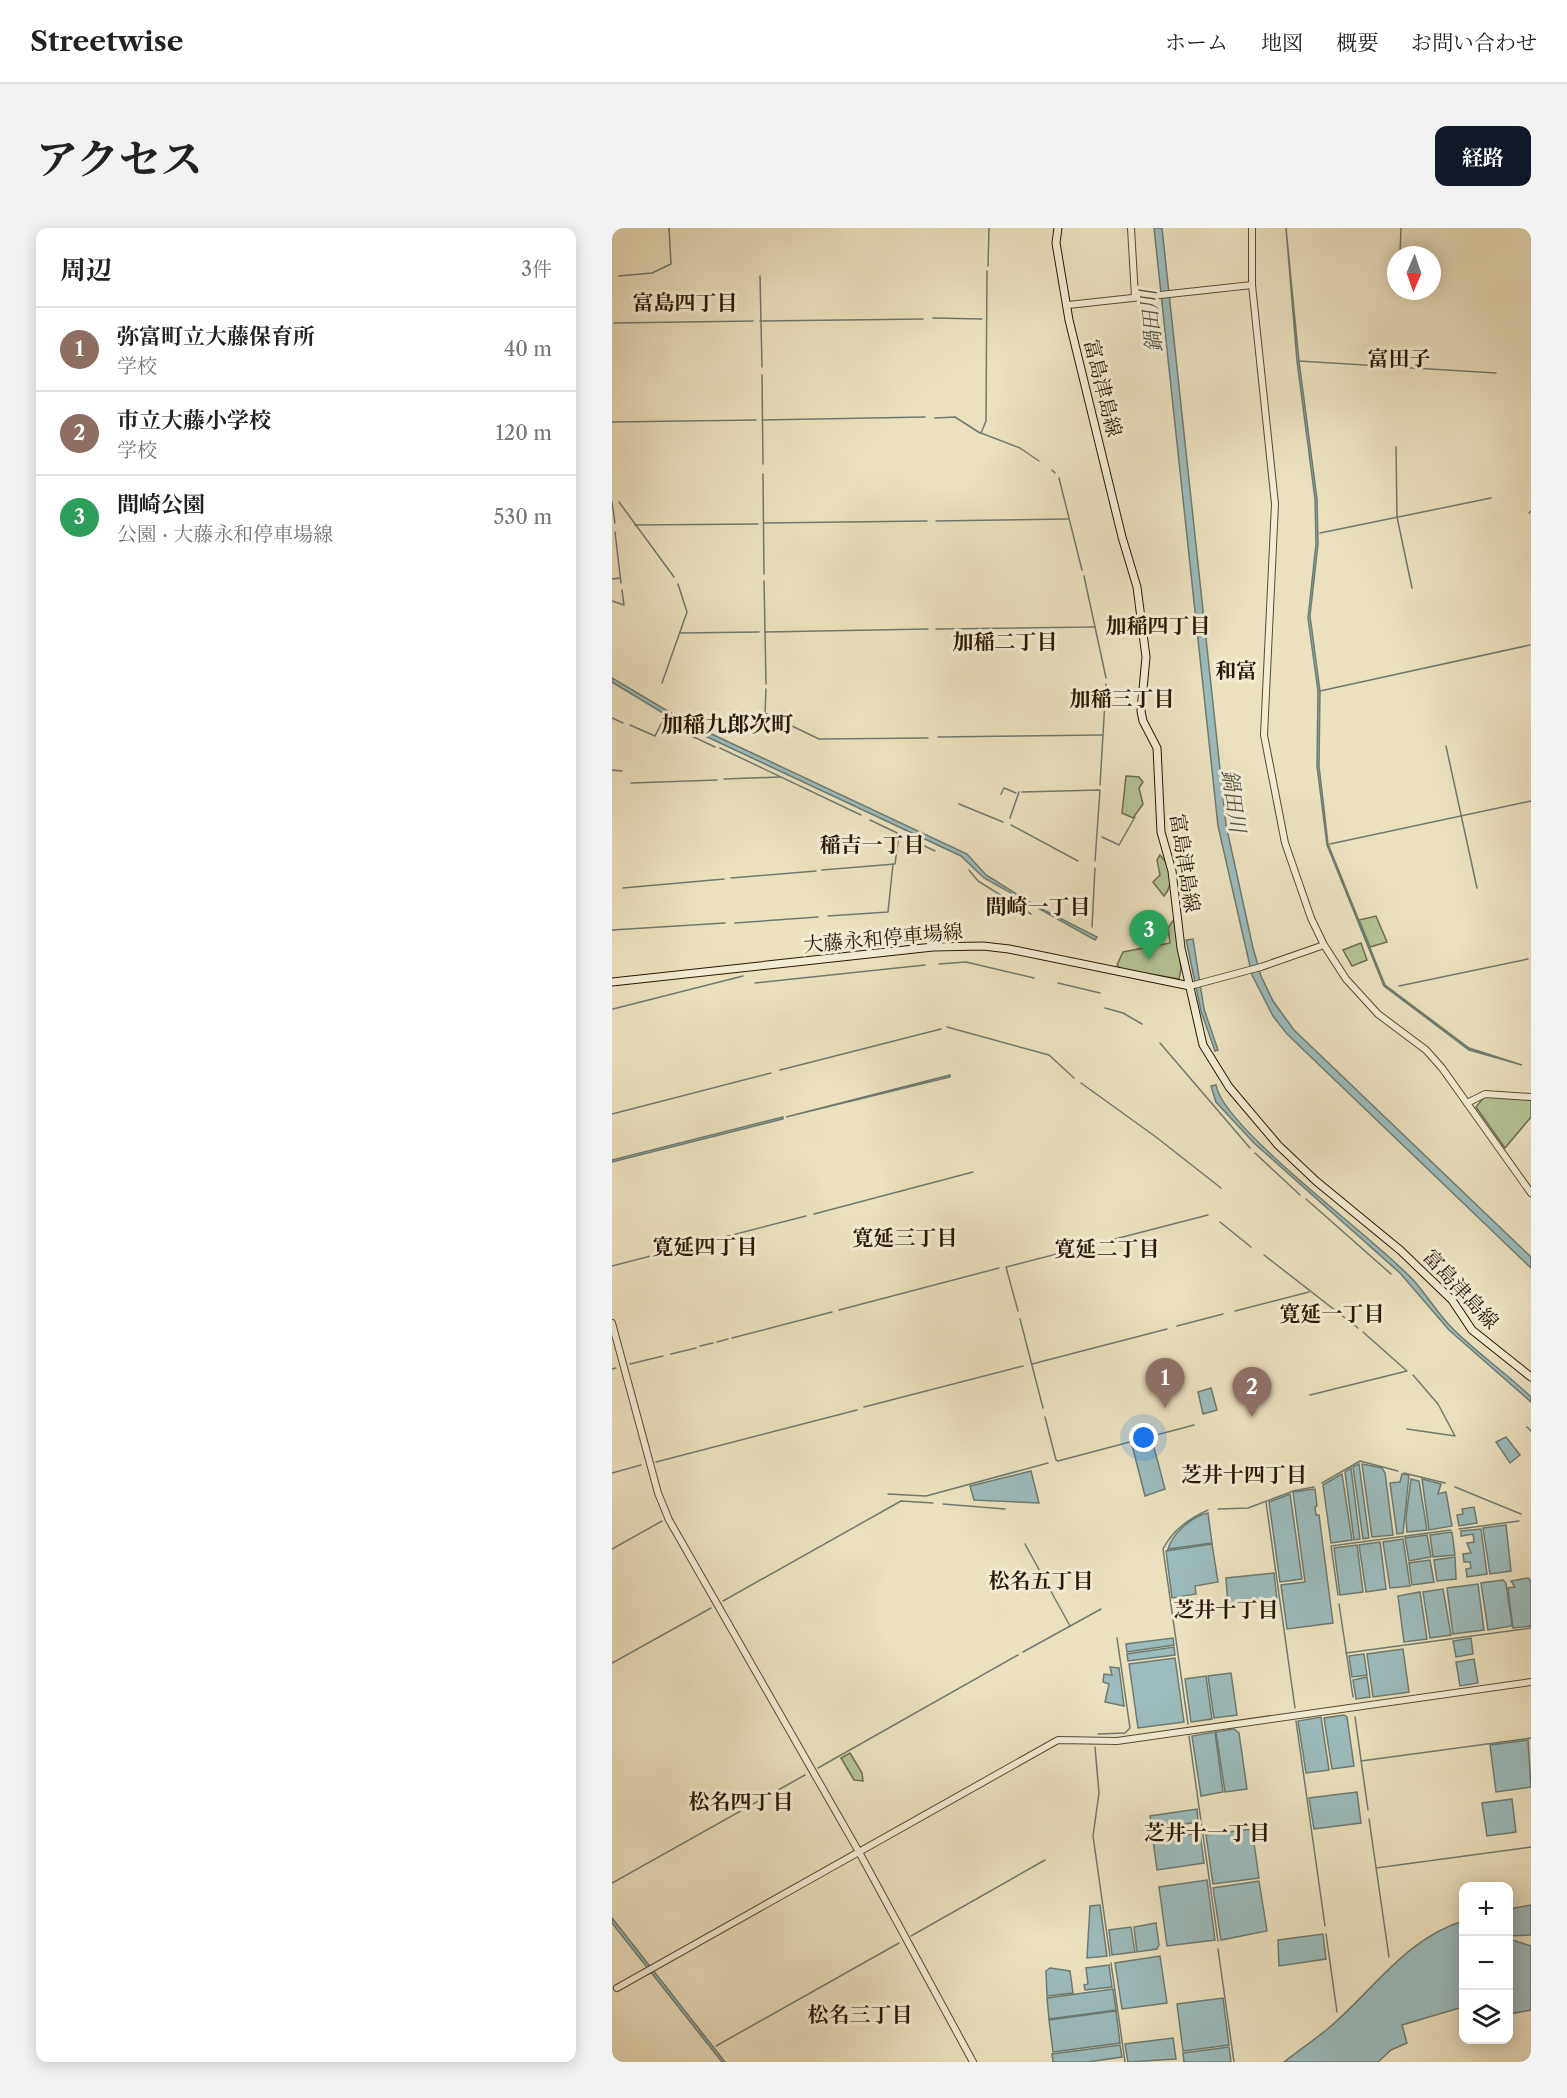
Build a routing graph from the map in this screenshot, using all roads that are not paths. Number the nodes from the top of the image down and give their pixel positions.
1 (1058, 228) edge
2 (1131, 228) edge
3 (1252, 228) edge
4 (1252, 285) junction
5 (1135, 297) junction
6 (1068, 305) junction
7 (1324, 945) junction
8 (612, 982) edge
9 (1195, 985) junction
10 (1531, 1097) edge
11 (1467, 1103) junction
12 (1531, 1193) edge
13 (612, 1323) edge
14 (1531, 1377) edge
15 (1531, 1682) edge
16 (859, 1852) junction
17 (617, 1988) dead end
18 (973, 2062) edge

1 - 6 main road, 富島津島線
2 - 5 street
3 - 4 street
4 - 5 street
4 - 7 street
5 - 6 street
6 - 9 main road, 富島津島線
7 - 9 street
7 - 11 street
8 - 9 main road, 大藤永和停車場線
9 - 14 main road, 富島津島線
10 - 11 street
11 - 12 street
13 - 16 street
15 - 16 street
16 - 17 street
16 - 18 street

